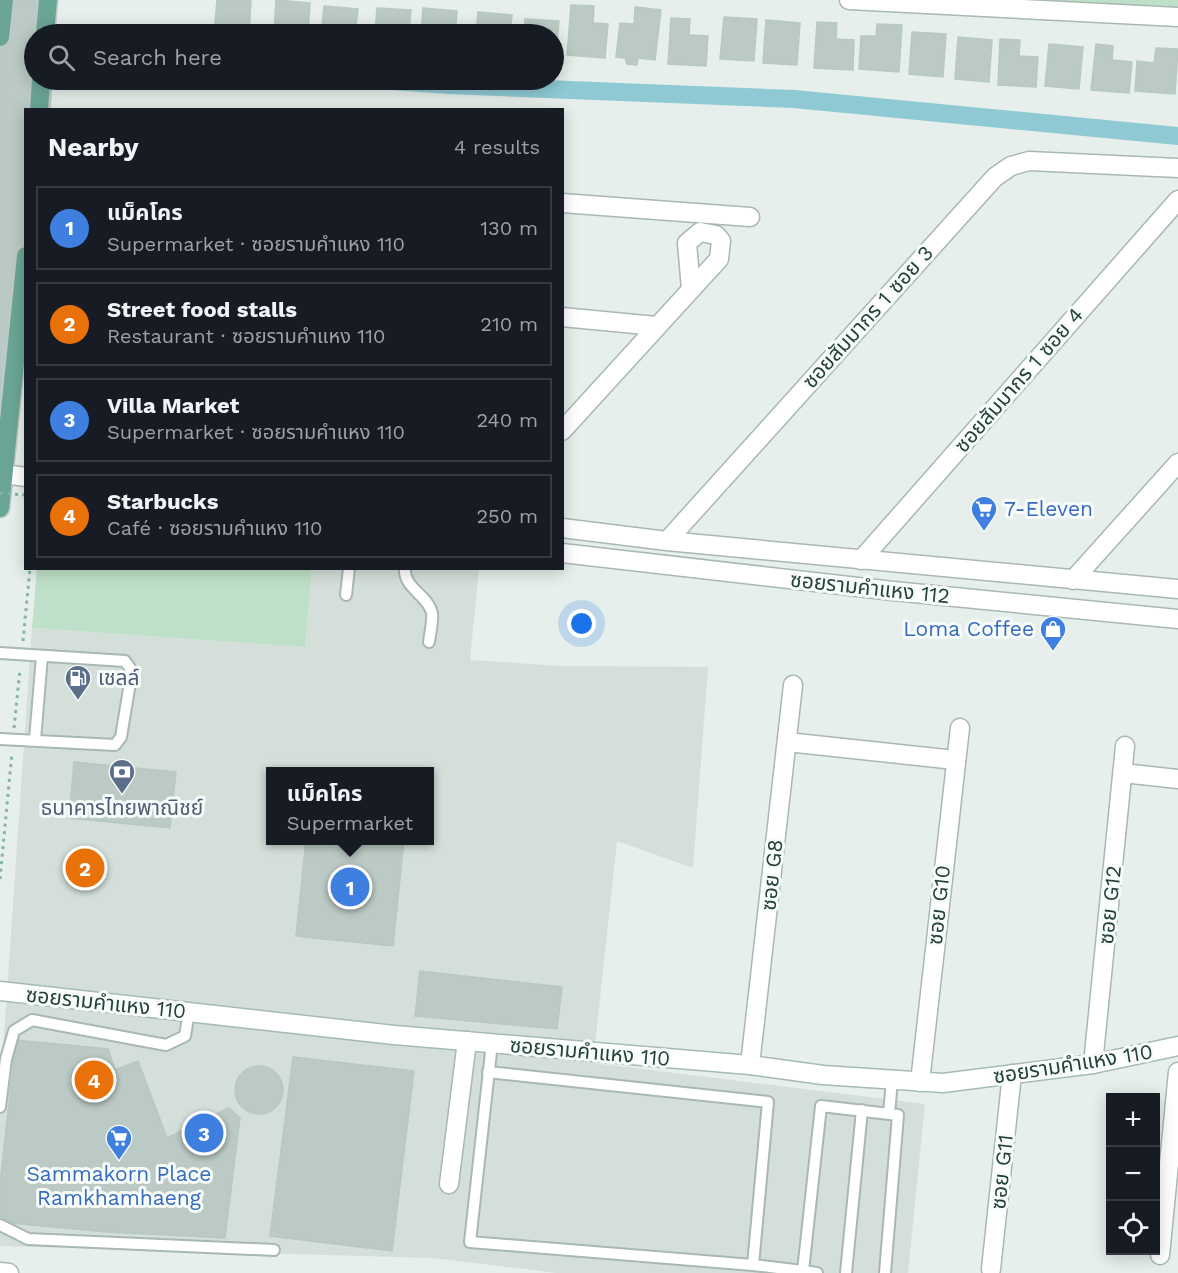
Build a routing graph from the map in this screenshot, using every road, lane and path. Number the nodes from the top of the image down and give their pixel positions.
1 (48, 0) edge
2 (849, 0) edge
3 (4, 4) edge
4 (1178, 17) edge
5 (45, 24) edge
6 (0, 37) edge
7 (40, 90) edge
8 (39, 108) edge
9 (1178, 168) edge
10 (1178, 200) edge
11 (564, 203) edge
12 (750, 217) dead end
13 (24, 275) edge
14 (691, 289) dead end
15 (564, 317) edge
16 (656, 326) junction
17 (564, 429) edge
18 (1178, 463) edge
19 (3, 474) junction
20 (24, 477) edge
21 (0, 493) edge
22 (24, 495) edge
23 (0, 508) edge
24 (564, 528) edge
25 (629, 536) junction
26 (666, 541) junction
27 (564, 553) edge
28 (861, 560) junction
29 (630, 561) junction
30 (894, 564) junction
31 (30, 570) edge
32 (349, 570) edge
33 (405, 570) edge
34 (1073, 580) junction
35 (1178, 589) edge
36 (893, 591) junction
37 (346, 595) dead end
38 (1178, 619) edge
39 (429, 642) dead end
40 (0, 653) edge
41 (21, 655) junction
42 (42, 656) junction
43 (793, 685) dead end
44 (960, 728) dead end
45 (0, 740) edge
46 (13, 740) junction
47 (34, 740) junction
48 (787, 742) junction
49 (1125, 746) dead end
50 (955, 760) junction
51 (1123, 773) junction
52 (1178, 779) edge
53 (0, 879) edge
54 (0, 992) edge
55 (189, 1011) junction
56 (467, 1041) junction
57 (492, 1043) junction
58 (1178, 1046) edge
59 (1094, 1064) junction
60 (750, 1065) junction
61 (488, 1072) junction
62 (1178, 1072) edge
63 (1012, 1074) junction
64 (892, 1080) junction
65 (920, 1082) junction
66 (0, 1107) edge
67 (862, 1110) junction
68 (890, 1114) junction
69 (449, 1184) dead end
70 (0, 1225) edge
71 (274, 1250) dead end
72 (1160, 1255) dead end
73 (753, 1265) junction
74 (991, 1269) dead end
75 (803, 1271) junction
76 (0, 1272) edge
77 (9, 1273) edge
78 (817, 1273) edge
79 (846, 1273) edge
80 (885, 1273) edge

1 - 5 main road
2 - 4 street
3 - 6 main road
7 - 8 main road
9 - 26 street, ซอยสัมมากร 1 ซอย 3
10 - 28 street, ซอยสัมมากร 1 ซอย 4
11 - 12 street
13 - 19 main road
14 - 16 street
15 - 16 street
16 - 17 street
18 - 34 street
19 - 20 street
19 - 23 main road
21 - 22 path, bridge
24 - 25 street, ซอยรามคำแหง 112
25 - 26 street, ซอยรามคำแหง 112
25 - 29 street
26 - 28 street, ซอยรามคำแหง 112
27 - 29 street, ซอยรามคำแหง 112
28 - 30 street, ซอยรามคำแหง 112
29 - 36 street, ซอยรามคำแหง 112
30 - 34 street, ซอยรามคำแหง 112
30 - 36 street
31 - 41 path
32 - 37 lane
33 - 39 lane
34 - 35 street, ซอยรามคำแหง 112
36 - 38 street, ซอยรามคำแหง 112
40 - 41 lane
41 - 42 lane
41 - 46 path
42 - 47 lane
42 - 47 lane
43 - 48 street, ซอย G8
44 - 50 street, ซอย G10
45 - 46 lane
46 - 47 lane
46 - 53 path
48 - 50 street
48 - 60 street, ซอย G8
49 - 51 street, ซอย G12
50 - 65 street, ซอย G10
51 - 52 street
51 - 59 street, ซอย G12
54 - 55 street, ซอยรามคำแหง 110
55 - 56 street, ซอยรามคำแหง 110
55 - 66 lane
56 - 57 street, ซอยรามคำแหง 110
56 - 69 street
57 - 60 street, ซอยรามคำแหง 110
57 - 61 lane
58 - 59 street, ซอยรามคำแหง 110
59 - 63 street, ซอยรามคำแหง 110
60 - 64 street, ซอยรามคำแหง 110
61 - 73 lane
61 - 73 lane
62 - 72 street
63 - 65 street, ซอยรามคำแหง 110
63 - 74 street, ซอย G11
64 - 65 street, ซอยรามคำแหง 110
64 - 68 lane
67 - 68 lane
67 - 75 lane
67 - 79 lane
68 - 80 lane
70 - 71 lane
73 - 75 lane
75 - 78 lane
76 - 77 street

